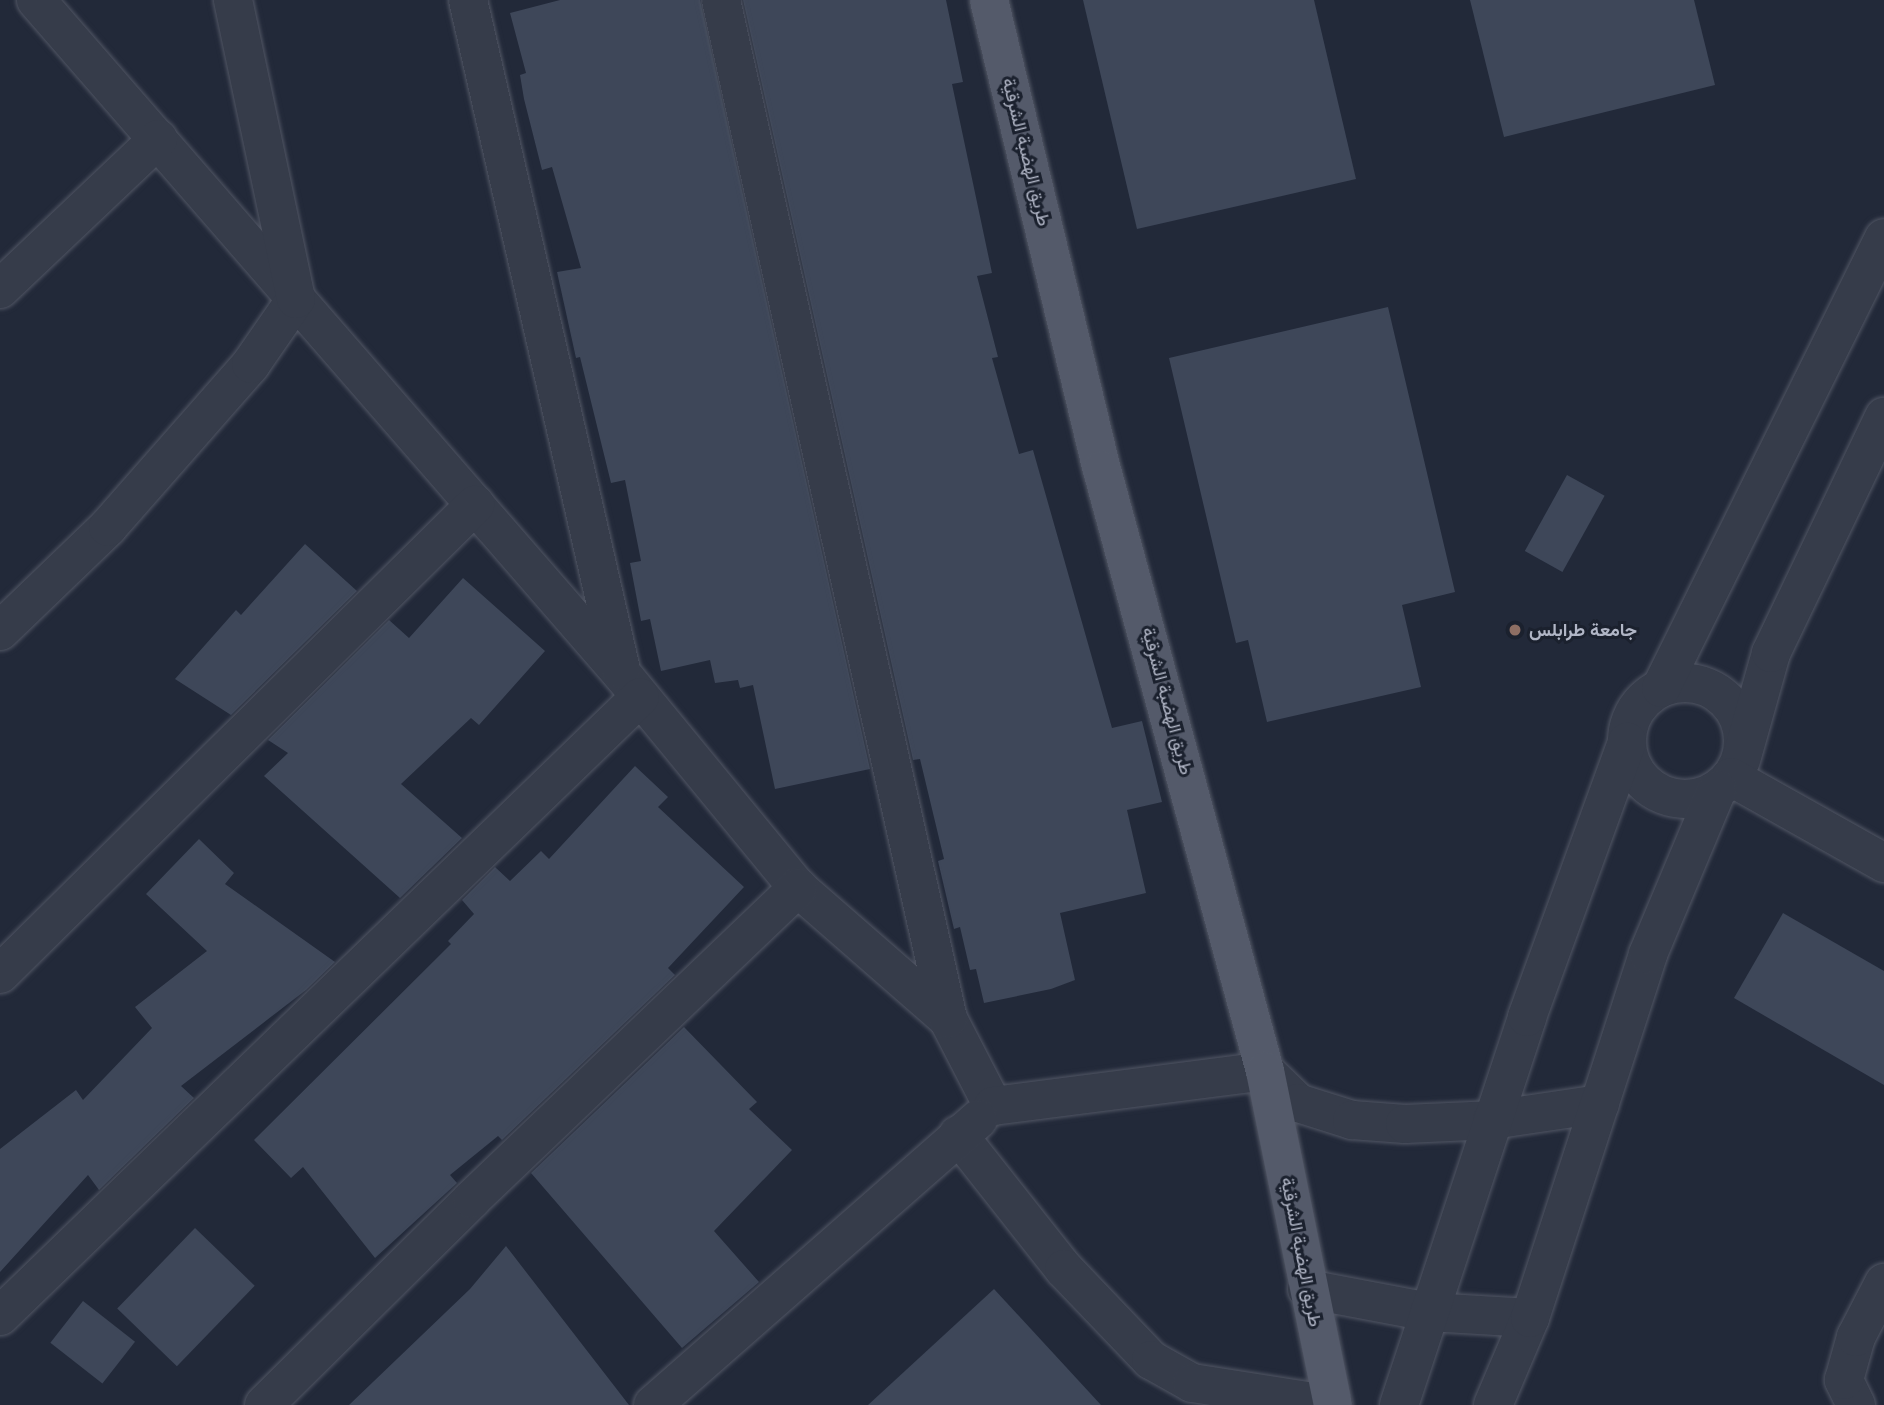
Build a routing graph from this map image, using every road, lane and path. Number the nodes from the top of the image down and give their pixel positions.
1 (36, 0) edge
2 (233, 0) edge
3 (468, 0) edge
4 (721, 0) edge
5 (989, 0) edge
6 (158, 139) junction
7 (1884, 238) edge
8 (0, 289) edge
9 (296, 299) junction
10 (1884, 417) edge
11 (475, 505) junction
12 (0, 631) edge
13 (631, 686) junction
14 (1661, 688) junction
15 (1627, 742) junction
16 (1730, 776) junction
17 (1884, 863) edge
18 (798, 888) junction
19 (0, 974) edge
20 (948, 1019) junction
21 (1265, 1071) junction
22 (1600, 1104) junction
23 (993, 1106) junction
24 (1492, 1120) junction
25 (958, 1135) junction
26 (1884, 1283) edge
27 (1307, 1289) junction
28 (1429, 1312) junction
29 (0, 1316) edge
30 (1530, 1318) junction
31 (264, 1405) edge
32 (653, 1405) edge
33 (1333, 1405) edge
34 (1399, 1405) edge
35 (1493, 1405) edge
36 (1856, 1405) edge

1 - 6 street
2 - 9 street
3 - 13 street
4 - 20 street
5 - 21 main road, طريق الهضبة الشرقية
6 - 8 street
6 - 9 street
7 - 14 street
9 - 11 street
9 - 12 street
10 - 16 street
11 - 13 street
11 - 19 street
13 - 18 street
13 - 29 street
14 - 15 street
14 - 16 street
15 - 16 street
15 - 24 street
16 - 17 street
16 - 22 street
18 - 20 street
18 - 31 street
20 - 23 street
21 - 23 street
21 - 24 street
21 - 27 main road, طريق الهضبة الشرقية
22 - 24 street
22 - 30 street
23 - 25 street
24 - 28 street
25 - 32 street
25 - 33 street
26 - 36 street
27 - 28 street
27 - 33 main road, طريق الهضبة الشرقية
28 - 30 street
28 - 34 street
30 - 35 street

